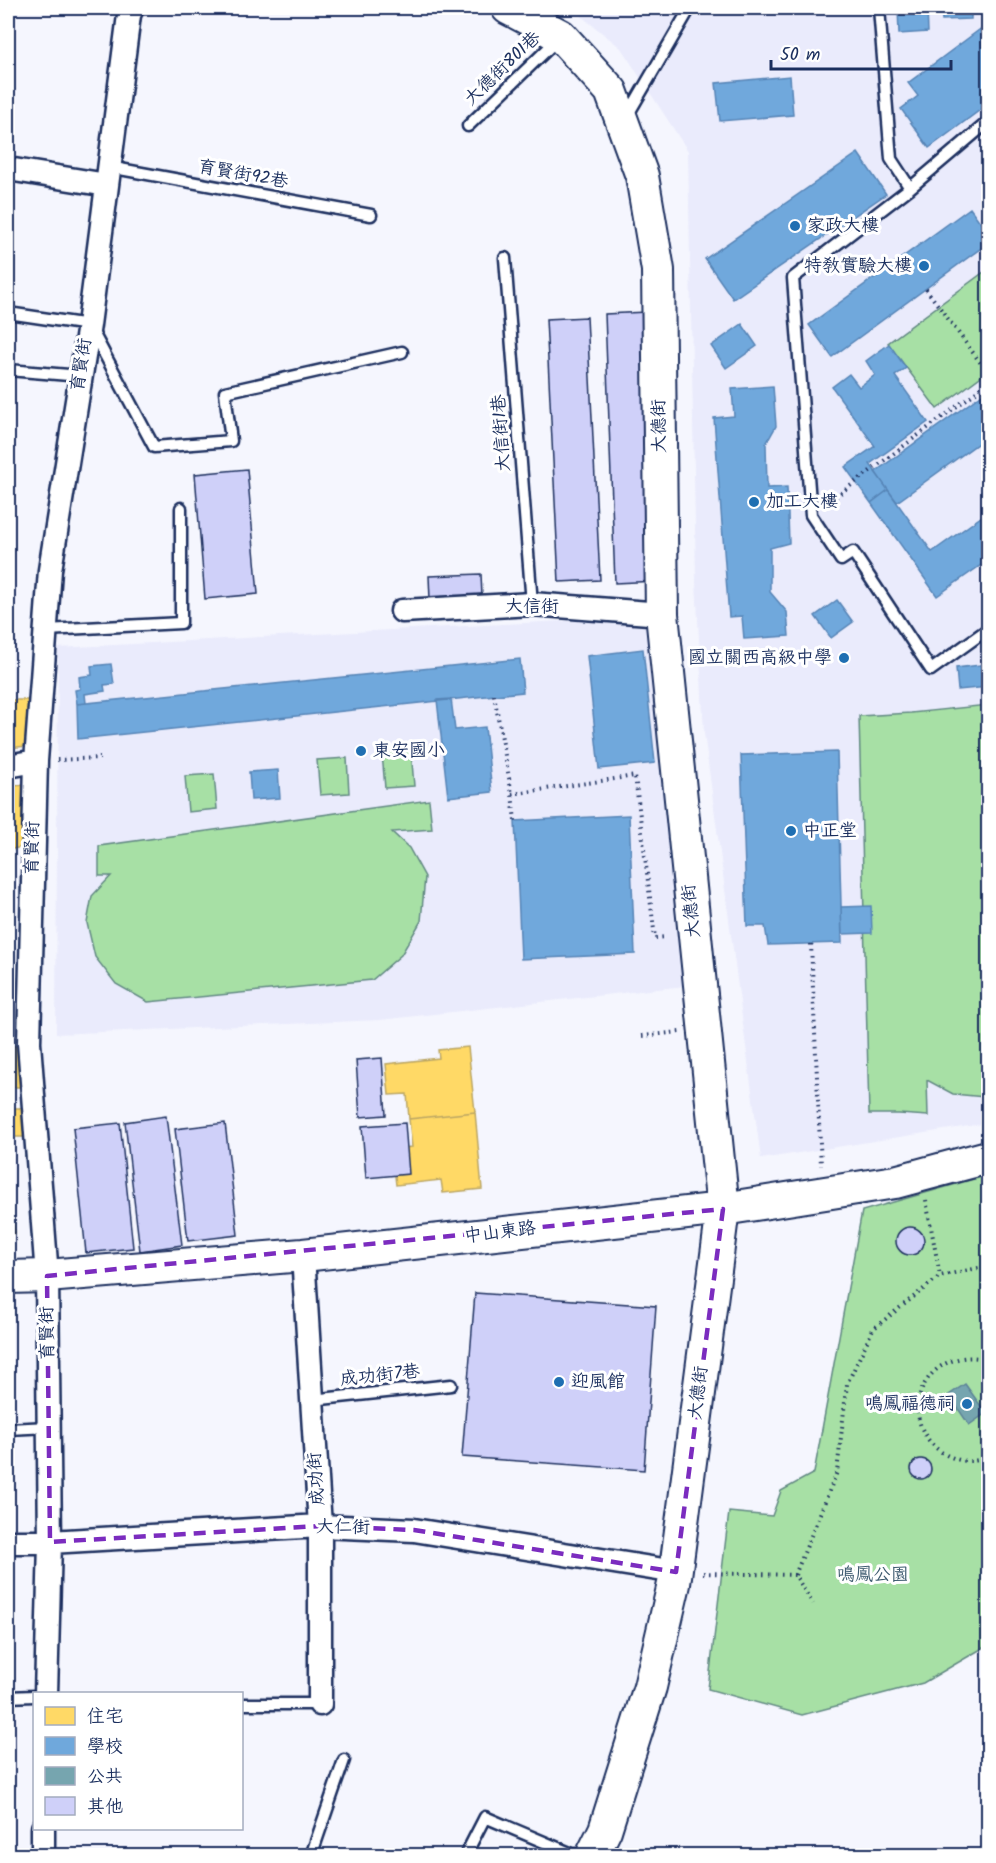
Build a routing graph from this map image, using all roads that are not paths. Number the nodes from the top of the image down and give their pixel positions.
1 (132, 8) edge
2 (508, 8) edge
3 (690, 8) edge
4 (879, 8) edge
5 (561, 36) junction
6 (988, 122) edge
7 (623, 124) junction
8 (468, 126) dead end
9 (8, 169) edge
10 (108, 176) junction
11 (910, 188) junction
12 (371, 215) dead end
13 (505, 258) dead end
14 (8, 313) edge
15 (89, 325) junction
16 (402, 352) dead end
17 (8, 370) edge
18 (81, 376) junction
19 (181, 508) dead end
20 (532, 604) junction
21 (402, 611) dead end
22 (662, 614) junction
23 (988, 629) edge
24 (46, 630) junction
25 (36, 761) junction
26 (8, 766) edge
27 (988, 1157) edge
28 (723, 1209) junction
29 (303, 1255) junction
30 (47, 1276) junction
31 (8, 1277) edge
32 (451, 1385) dead end
33 (312, 1400) junction
34 (49, 1427) junction
35 (8, 1430) edge
36 (320, 1526) junction
37 (8, 1542) edge
38 (50, 1542) junction
39 (676, 1572) junction
40 (46, 1692) edge
41 (33, 1696) edge
42 (8, 1697) edge
43 (243, 1704) edge
44 (320, 1704) joint
45 (344, 1761) dead end
46 (43, 1830) edge
47 (43, 1856) edge
48 (311, 1856) edge
49 (465, 1856) edge
50 (577, 1856) edge
51 (592, 1856) edge

1 - 10 street, 育賢街
2 - 5 street, 大德街
3 - 7 lane
4 - 11 lane
5 - 7 street, 大德街
5 - 8 lane, 大德街801巷
6 - 11 lane
7 - 22 street, 大德街
9 - 10 street
10 - 12 lane, 育賢街92巷
10 - 15 street, 育賢街
11 - 23 lane
13 - 20 lane, 大信街1巷
14 - 15 lane
15 - 16 lane
15 - 18 street, 育賢街
17 - 18 lane
18 - 24 street, 育賢街
19 - 24 lane
20 - 21 street, 大信街
20 - 22 street, 大信街
22 - 28 street, 大德街
24 - 25 street, 育賢街
25 - 26 street
25 - 30 street, 育賢街
27 - 28 street, 中山東路
28 - 29 street, 中山東路
28 - 39 street, 大德街
29 - 30 street, 中山東路
29 - 33 street, 成功街
30 - 31 street, 中山東路
30 - 34 street, 育賢街
32 - 33 lane, 成功街7巷
33 - 36 street, 成功街
34 - 35 lane
34 - 38 street, 育賢街
36 - 38 street, 大仁街
36 - 39 street, 大仁街
36 - 44 street, 成功街
37 - 38 street, 大仁街
38 - 40 street, 育賢街
39 - 51 street, 大德街
41 - 42 lane
43 - 44 lane
45 - 48 lane
46 - 47 street
49 - 50 lane

